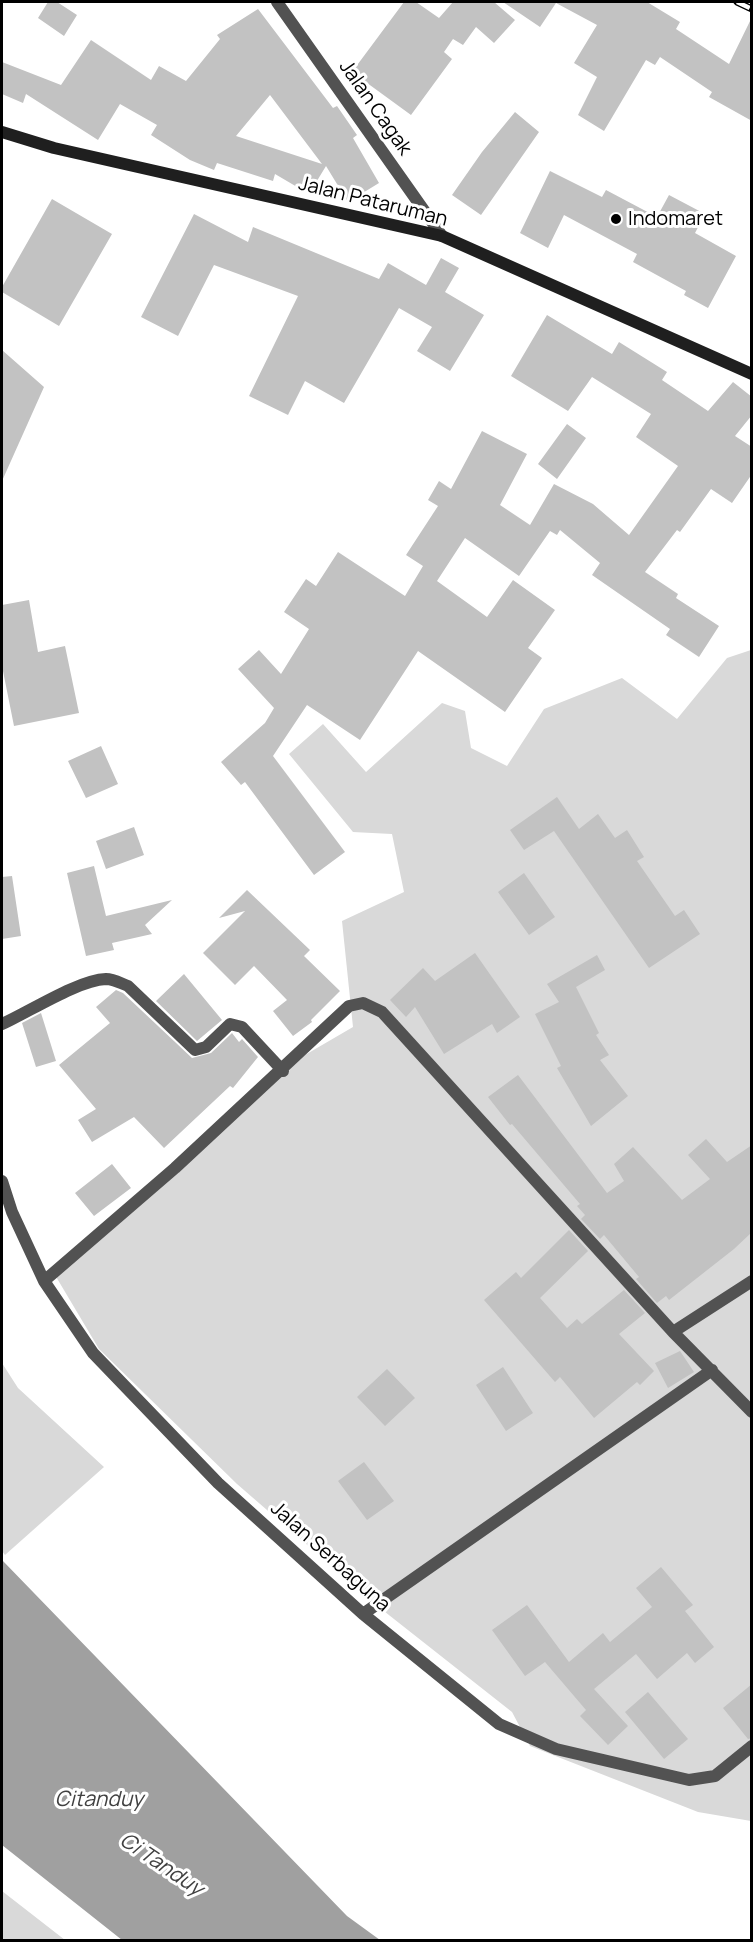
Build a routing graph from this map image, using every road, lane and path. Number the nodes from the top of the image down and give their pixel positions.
1 (277, 2) edge
2 (2, 132) edge
3 (442, 236) junction
4 (752, 374) edge
5 (2, 1024) edge
6 (283, 1071) junction
7 (2, 1181) edge
8 (44, 1281) junction
9 (752, 1281) edge
10 (673, 1332) junction
11 (712, 1370) junction
12 (752, 1412) edge
13 (363, 1614) junction
14 (752, 1746) edge

1 - 3 street, Jalan Cagak
2 - 3 street, Jalan Pataruman
3 - 4 street, Jalan Pataruman
5 - 6 street
6 - 8 street
6 - 10 street
7 - 8 street, Jalan Serbaguna
8 - 13 street, Jalan Serbaguna
9 - 10 street
10 - 11 street
11 - 12 street
11 - 13 street
13 - 14 street, Jalan Serbaguna

